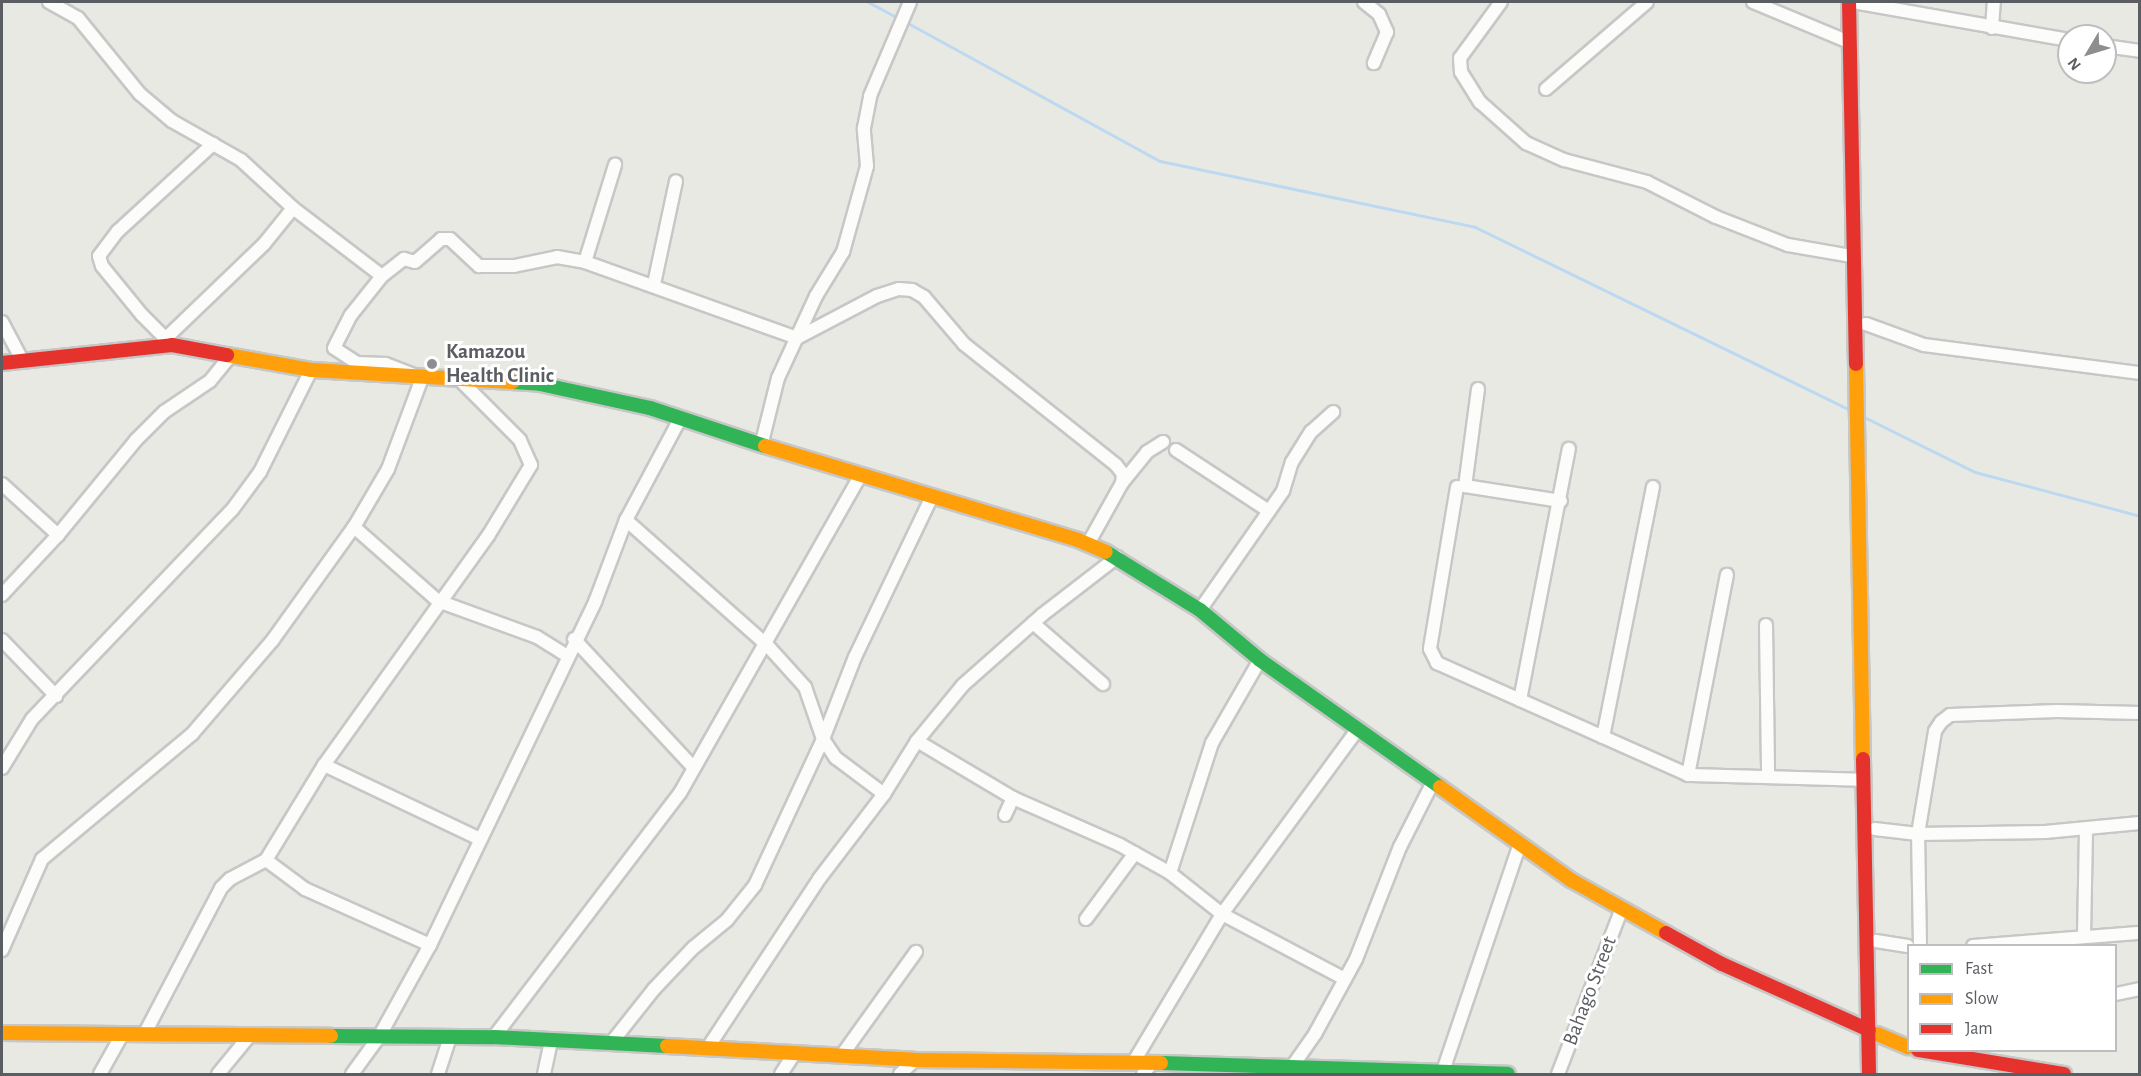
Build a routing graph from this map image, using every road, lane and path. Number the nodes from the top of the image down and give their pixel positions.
1 (49, 2) edge
2 (910, 2) edge
3 (1364, 2) edge
4 (1501, 2) edge
5 (1647, 2) edge
6 (1753, 2) edge
7 (1856, 2) edge
8 (1994, 2) edge
9 (1894, 6) edge
10 (1992, 28) junction
11 (2057, 38) edge
12 (1849, 42) junction
13 (2117, 48) edge
14 (2139, 51) edge
15 (1374, 63) dead end
16 (1546, 89) dead end
17 (213, 144) junction
18 (615, 165) dead end
19 (676, 181) dead end
20 (292, 208) junction
21 (1852, 256) junction
22 (585, 262) junction
23 (382, 276) junction
24 (654, 284) junction
25 (2, 322) edge
26 (1866, 324) junction
27 (797, 338) junction
28 (169, 342) junction
29 (231, 355) junction
30 (22, 360) junction
31 (2, 363) edge
32 (311, 370) junction
33 (2139, 373) edge
34 (422, 378) junction
35 (458, 378) junction
36 (1478, 389) dead end
37 (1333, 412) dead end
38 (680, 419) junction
39 (1163, 442) dead end
40 (761, 446) junction
41 (1569, 448) dead end
42 (1176, 450) dead end
43 (860, 476) junction
44 (1122, 483) junction
45 (2, 484) edge
46 (1457, 487) dead end
47 (1653, 487) dead end
48 (932, 496) junction
49 (1561, 501) junction
50 (1269, 511) junction
51 (626, 520) junction
52 (354, 528) junction
53 (58, 535) junction
54 (1088, 544) junction
55 (1118, 557) junction
56 (1727, 575) dead end
57 (2, 595) edge
58 (438, 601) junction
59 (1200, 610) junction
60 (1033, 623) junction
61 (1766, 625) dead end
62 (574, 639) junction
63 (2, 640) edge
64 (767, 645) junction
65 (566, 655) junction
66 (1260, 660) junction
67 (1103, 684) dead end
68 (56, 696) junction
69 (1520, 700) junction
70 (2139, 713) edge
71 (1358, 729) junction
72 (1603, 737) junction
73 (823, 739) junction
74 (917, 741) junction
75 (324, 765) junction
76 (692, 766) junction
77 (2, 768) edge
78 (1688, 775) junction
79 (1768, 777) junction
80 (1864, 780) junction
81 (1433, 782) junction
82 (884, 794) junction
83 (1013, 798) junction
84 (1005, 815) dead end
85 (2139, 823) edge
86 (2086, 829) junction
87 (1875, 830) junction
88 (1918, 834) junction
89 (480, 839) junction
90 (1520, 844) junction
91 (1135, 853) junction
92 (266, 860) junction
93 (1170, 873) junction
94 (1622, 908) junction
95 (1222, 914) junction
96 (1086, 919) dead end
97 (2139, 933) edge
98 (2084, 935) junction
99 (1876, 941) junction
100 (1920, 944) edge
101 (1984, 944) edge
102 (430, 945) junction
103 (1907, 946) edge
104 (2, 950) edge
105 (916, 952) dead end
106 (1345, 979) junction
107 (2139, 988) edge
108 (2117, 994) edge
109 (1873, 1032) junction
110 (2, 1033) edge
111 (123, 1033) junction
112 (146, 1034) junction
113 (250, 1035) junction
114 (450, 1036) junction
115 (379, 1037) junction
116 (494, 1037) junction
117 (551, 1040) junction
118 (612, 1042) junction
119 (709, 1046) junction
120 (1907, 1046) edge
121 (1928, 1052) edge
122 (794, 1054) junction
123 (842, 1055) junction
124 (915, 1060) junction
125 (1133, 1063) junction
126 (1147, 1069) edge
127 (1291, 1069) edge
128 (1434, 1072) edge
129 (100, 1074) edge
130 (218, 1074) edge
131 (352, 1074) edge
132 (438, 1074) edge
133 (544, 1074) edge
134 (781, 1074) edge
135 (900, 1074) edge
136 (1508, 1074) edge
137 (1558, 1074) edge
138 (1869, 1074) edge
139 (1878, 1074) edge
140 (2064, 1074) edge

1 - 17 street
2 - 27 street
3 - 15 street
4 - 21 street
5 - 16 street
6 - 12 street
7 - 9 street
7 - 12 street
7 - 26 street
8 - 10 street
9 - 10 street
10 - 11 street
12 - 21 street
13 - 14 street
17 - 20 street
17 - 28 street
18 - 22 street
19 - 24 street
20 - 23 street
20 - 28 street
21 - 80 street
22 - 23 street
22 - 24 street
23 - 34 street
24 - 27 street
25 - 30 street
26 - 33 street
26 - 87 street
27 - 40 street
27 - 44 street
28 - 29 street
28 - 30 street
29 - 32 street
29 - 53 street
30 - 31 street
32 - 34 street
32 - 68 street
34 - 35 street
34 - 52 street
35 - 38 street
35 - 58 street
36 - 49 street
37 - 50 street
38 - 40 street
38 - 51 street
39 - 44 street
40 - 43 street
41 - 49 street
42 - 50 street
43 - 48 street
43 - 64 street
44 - 54 street
45 - 53 street
46 - 69 street
47 - 72 street
48 - 54 street
48 - 73 street
49 - 69 street
50 - 59 street
51 - 62 street
51 - 64 street
52 - 58 street
52 - 104 street
53 - 57 street
54 - 55 street
55 - 59 street
55 - 60 street
56 - 78 street
58 - 65 street
58 - 75 street
59 - 66 street
60 - 67 street
60 - 74 street
61 - 79 street
62 - 65 street
62 - 76 street
63 - 68 street
64 - 73 street
64 - 76 street
65 - 89 street
66 - 71 street
66 - 93 street
68 - 77 street
69 - 72 street
70 - 88 street
71 - 81 street
71 - 95 street
72 - 78 street
73 - 82 street
73 - 118 street
74 - 82 street
74 - 83 street
75 - 89 street
75 - 92 street
76 - 116 street
78 - 79 street
79 - 80 street
80 - 109 street
81 - 90 street
81 - 106 street
82 - 119 street
83 - 84 street
83 - 91 street
85 - 86 street
86 - 88 street
86 - 98 street
87 - 88 street
87 - 99 street
88 - 100 street
89 - 102 street
90 - 94 street
90 - 128 street
91 - 93 street
91 - 96 street
92 - 102 street
92 - 112 street
93 - 95 street
94 - 109 street
94 - 137 street, Bahago Street
95 - 106 street
95 - 125 street
97 - 98 street
98 - 101 street
99 - 103 street
99 - 109 street
102 - 115 street
105 - 123 street
106 - 127 street
107 - 108 street
109 - 120 street
109 - 138 street
109 - 139 street
110 - 111 street
111 - 112 street
111 - 129 street
112 - 113 street
113 - 115 street
113 - 130 street
114 - 115 street
114 - 116 street
114 - 132 street
115 - 131 street
116 - 117 street
117 - 118 street
117 - 133 street
118 - 119 street
119 - 122 street
121 - 140 street
122 - 123 street
122 - 134 street
123 - 124 street
124 - 125 street
124 - 135 street
125 - 126 street
126 - 127 street
127 - 128 street
128 - 136 street

